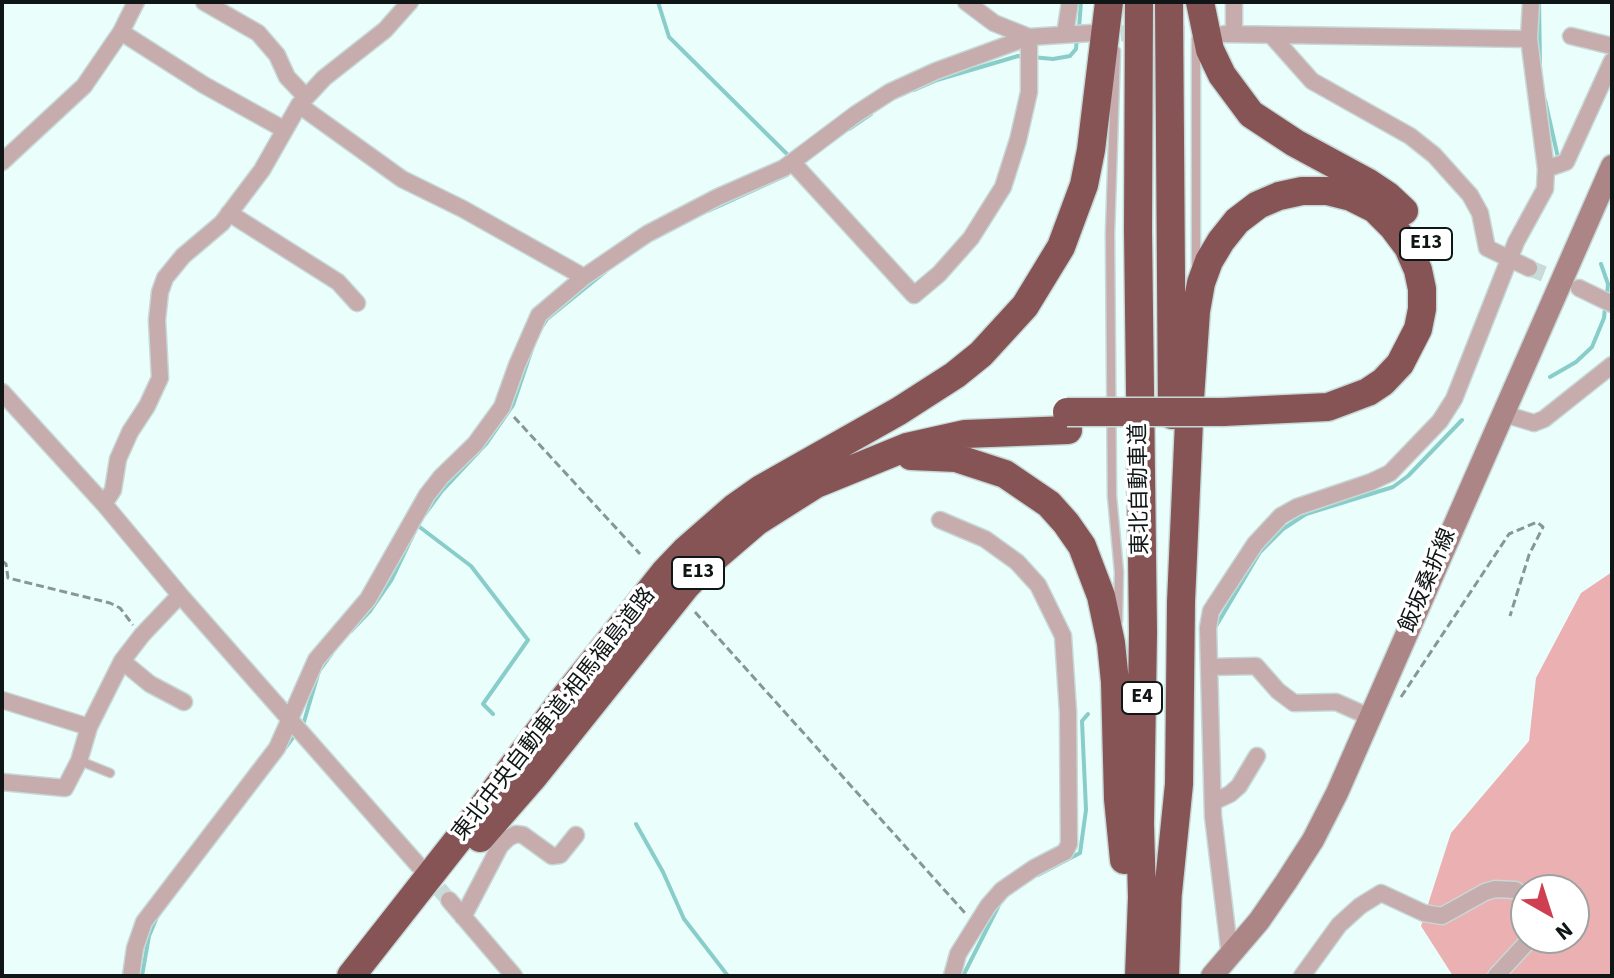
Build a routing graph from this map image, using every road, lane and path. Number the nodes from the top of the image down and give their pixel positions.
1 (136, 2) edge
2 (204, 2) edge
3 (410, 2) edge
4 (966, 2) edge
5 (1070, 2) edge
6 (1115, 2) edge
7 (1139, 2) edge
8 (1169, 2) edge
9 (1198, 2) edge
10 (1234, 2) edge
11 (1531, 2) edge
12 (1112, 15) edge
13 (121, 32) junction
14 (1271, 35) junction
15 (1571, 36) dead end
16 (1529, 39) junction
17 (1116, 42) dead end
18 (1612, 46) edge
19 (1030, 52) junction
20 (1612, 61) edge
21 (303, 101) junction
22 (285, 130) junction
23 (2, 162) edge
24 (796, 166) junction
25 (1612, 166) edge
26 (1546, 169) junction
27 (229, 213) junction
28 (1510, 260) junction
29 (1529, 268) tunnel mouth
30 (584, 277) junction
31 (1579, 288) tunnel mouth
32 (1605, 300) edge
33 (357, 303) dead end
34 (1196, 311) junction
35 (1612, 365) edge
36 (2, 392) edge
37 (1501, 413) junction
38 (516, 418) dead end
39 (1067, 421) junction
40 (1223, 421) junction
41 (823, 453) junction
42 (848, 470) junction
43 (104, 504) junction
44 (940, 520) dead end
45 (640, 554) dead end
46 (2, 561) edge
47 (180, 595) junction
48 (695, 612) dead end
49 (1510, 616) dead end
50 (142, 635) junction
51 (122, 661) junction
52 (1209, 667) junction
53 (1115, 682) junction
54 (2, 700) edge
55 (184, 702) dead end
56 (1395, 705) dead end
57 (1370, 717) junction
58 (298, 726) junction
59 (89, 727) junction
60 (1257, 756) dead end
61 (79, 761) junction
62 (110, 773) dead end
63 (2, 782) edge
64 (1213, 802) junction
65 (576, 835) dead end
66 (419, 866) tunnel mouth
67 (1510, 890) edge
68 (449, 900) tunnel mouth
69 (1167, 902) junction
70 (463, 917) junction
71 (976, 925) junction
72 (1516, 954) edge
73 (1230, 956) junction
74 (131, 976) edge
75 (351, 976) edge
76 (370, 976) edge
77 (514, 976) edge
78 (952, 976) edge
79 (1137, 976) edge
80 (1165, 976) edge
81 (1212, 976) edge
82 (1302, 976) edge
83 (1496, 976) edge

1 - 13 street
2 - 21 street
3 - 21 street
4 - 19 street
5 - 19 street
6 - 12 lane
7 - 79 highway, 東北自動車道 / E4
8 - 69 highway, 東北自動車道 / E4
9 - 34 lane
9 - 40 highway, E13
10 - 14 street
11 - 16 street
12 - 41 highway, E13
13 - 22 street
13 - 23 street
14 - 16 street
14 - 28 street
15 - 18 street
16 - 26 street
17 - 53 lane
19 - 24 street
19 - 24 street
20 - 26 street
21 - 22 street
21 - 30 street
22 - 27 street
24 - 30 street
25 - 37 main road, 飯坂桑折線
26 - 28 street
27 - 33 street
27 - 43 street
28 - 29 street
28 - 52 street
30 - 58 street
31 - 32 street
34 - 40 highway
34 - 69 highway
35 - 37 street
36 - 43 street
37 - 57 main road, 飯坂桑折線
38 - 45 path
39 - 40 highway, E13
39 - 41 highway
39 - 42 highway, E13
41 - 75 highway, 東北中央自動車道;相馬福島道路 / E13
42 - 53 highway
42 - 76 highway, 東北中央自動車道;相馬福島道路 / E13
43 - 47 street
44 - 71 street
46 - 50 path
47 - 50 street
47 - 58 street
48 - 71 path
49 - 56 path
50 - 51 street
51 - 55 street
51 - 59 street
52 - 57 street
52 - 64 street
53 - 79 highway
54 - 59 street
57 - 73 main road, 飯坂桑折線
58 - 66 street
58 - 74 street
59 - 61 street
60 - 64 street
61 - 62 lane
61 - 63 street
64 - 73 street
65 - 70 street
67 - 82 street
68 - 70 street
69 - 80 highway, 東北自動車道 / E4
70 - 77 street
71 - 78 street
72 - 83 street
73 - 81 main road, 飯坂桑折線

